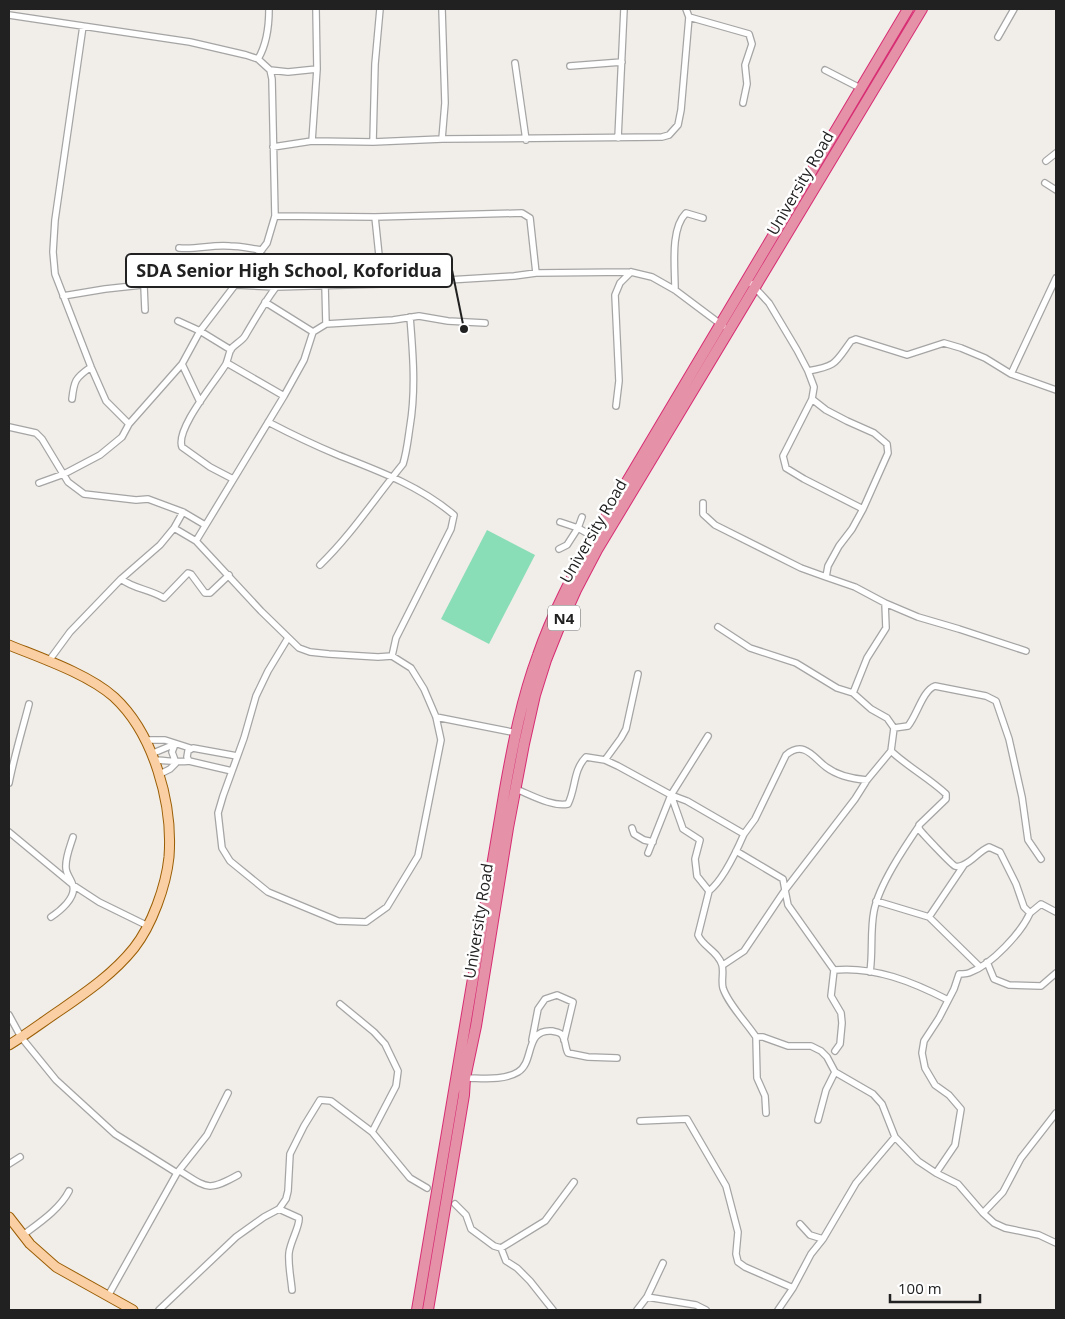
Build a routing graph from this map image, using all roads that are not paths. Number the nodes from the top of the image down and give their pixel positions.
1 (269, 9) edge
2 (316, 9) edge
3 (380, 9) edge
4 (442, 9) edge
5 (624, 9) edge
6 (686, 9) edge
7 (908, 9) edge
8 (922, 9) edge
9 (1014, 9) edge
10 (9, 15) edge
11 (688, 17) junction
12 (84, 26) junction
13 (998, 37) dead end
14 (258, 59) junction
15 (622, 62) junction
16 (515, 64) dead end
17 (570, 66) dead end
18 (317, 69) junction
19 (270, 70) junction
20 (825, 70) dead end
21 (862, 89) junction
22 (743, 103) dead end
23 (618, 138) junction
24 (442, 139) junction
25 (526, 140) junction
26 (312, 142) junction
27 (373, 142) junction
28 (273, 147) junction
29 (1056, 153) edge
30 (1046, 160) dead end
31 (1045, 183) dead end
32 (1056, 190) edge
33 (275, 216) junction
34 (375, 217) junction
35 (703, 218) dead end
36 (179, 248) dead end
37 (262, 250) junction
38 (631, 272) junction
39 (536, 273) junction
40 (1056, 278) edge
41 (747, 279) junction
42 (382, 284) junction
43 (236, 285) junction
44 (325, 285) junction
45 (276, 287) junction
46 (756, 288) junction
47 (675, 290) junction
48 (63, 296) junction
49 (265, 302) junction
50 (145, 310) dead end
51 (410, 317) junction
52 (178, 321) dead end
53 (485, 323) dead end
54 (326, 324) junction
55 (725, 327) junction
56 (200, 330) junction
57 (313, 332) junction
58 (231, 350) junction
59 (227, 362) junction
60 (182, 364) junction
61 (90, 367) junction
62 (808, 371) junction
63 (1011, 374) junction
64 (1056, 390) edge
65 (284, 396) junction
66 (72, 400) dead end
67 (812, 400) junction
68 (200, 402) junction
69 (616, 406) dead end
70 (268, 422) junction
71 (128, 424) junction
72 (9, 427) edge
73 (64, 474) junction
74 (393, 477) junction
75 (233, 480) junction
76 (39, 483) dead end
77 (703, 502) dead end
78 (863, 509) junction
79 (183, 512) junction
80 (582, 517) dead end
81 (560, 522) dead end
82 (205, 525) junction
83 (174, 528) junction
84 (578, 528) junction
85 (594, 537) junction
86 (196, 541) junction
87 (559, 549) dead end
88 (320, 565) dead end
89 (229, 575) junction
90 (826, 577) junction
91 (121, 579) junction
92 (885, 604) junction
93 (718, 627) dead end
94 (288, 638) junction
95 (9, 645) edge
96 (1026, 651) dead end
97 (392, 656) junction
98 (48, 662) junction
99 (638, 674) dead end
100 (853, 693) junction
101 (29, 704) dead end
102 (436, 717) junction
103 (894, 728) junction
104 (517, 733) junction
105 (708, 736) dead end
106 (146, 740) junction
107 (175, 744) junction
108 (190, 748) junction
109 (891, 751) junction
110 (237, 756) junction
111 (152, 757) junction
112 (605, 760) junction
113 (190, 761) junction
114 (176, 763) junction
115 (232, 771) junction
116 (158, 774) junction
117 (867, 780) junction
118 (9, 783) edge
119 (516, 789) junction
120 (670, 796) junction
121 (919, 825) junction
122 (504, 827) junction
123 (632, 828) dead end
124 (9, 832) edge
125 (744, 834) junction
126 (73, 837) dead end
127 (653, 842) junction
128 (736, 851) junction
129 (648, 853) dead end
130 (1041, 859) dead end
131 (964, 865) junction
132 (73, 885) junction
133 (785, 890) junction
134 (709, 891) junction
135 (876, 900) junction
136 (1056, 912) edge
137 (1030, 913) junction
138 (51, 917) dead end
139 (929, 917) junction
140 (148, 926) junction
141 (987, 962) junction
142 (723, 966) junction
143 (980, 967) junction
144 (834, 970) junction
145 (870, 972) junction
146 (1056, 973) edge
147 (948, 1000) junction
148 (340, 1004) dead end
149 (9, 1015) edge
150 (756, 1037) junction
151 (21, 1038) junction
152 (564, 1040) junction
153 (531, 1044) junction
154 (9, 1045) edge
155 (835, 1051) dead end
156 (617, 1058) dead end
157 (835, 1072) junction
158 (465, 1078) junction
159 (228, 1093) dead end
160 (766, 1113) dead end
161 (1056, 1113) edge
162 (818, 1120) dead end
163 (640, 1121) dead end
164 (372, 1132) junction
165 (895, 1137) junction
166 (20, 1157) dead end
167 (9, 1164) edge
168 (178, 1172) junction
169 (936, 1173) junction
170 (238, 1176) dead end
171 (574, 1182) dead end
172 (427, 1188) dead end
173 (69, 1191) dead end
174 (455, 1204) dead end
175 (279, 1208) junction
176 (983, 1214) junction
177 (9, 1217) edge
178 (800, 1224) dead end
179 (23, 1235) junction
180 (823, 1239) junction
181 (1056, 1243) edge
182 (501, 1248) junction
183 (663, 1263) dead end
184 (793, 1288) junction
185 (292, 1290) dead end
186 (108, 1296) junction
187 (647, 1298) junction
188 (133, 1310) edge
189 (159, 1310) edge
190 (418, 1310) edge
191 (428, 1310) edge
192 (553, 1310) edge
193 (637, 1310) edge
194 (706, 1310) edge
195 (778, 1310) edge

1 - 14 street
2 - 18 street
3 - 27 street
4 - 24 street
5 - 15 street
6 - 11 street
7 - 21 highway, University Road / N4
8 - 46 highway, University Road / N4
9 - 13 street
10 - 12 street
11 - 22 street
11 - 23 street
12 - 14 street
12 - 48 street
14 - 19 street
15 - 17 street
15 - 23 street
16 - 25 street
18 - 19 street
18 - 26 street
19 - 28 street
20 - 21 street
21 - 41 highway, University Road / N4
23 - 25 street
24 - 25 street
24 - 27 street
26 - 27 street
26 - 28 street
28 - 33 street
29 - 30 street
31 - 32 street
33 - 34 street
33 - 37 street
34 - 39 street
34 - 42 street
35 - 47 street
36 - 37 street
37 - 43 street
38 - 39 street
38 - 47 street
38 - 69 street
39 - 42 street
40 - 63 street
41 - 46 street
41 - 55 highway, University Road / N4
42 - 44 street
43 - 45 street
43 - 56 street
44 - 45 street
44 - 54 street
45 - 49 street
46 - 55 highway, University Road / N4
46 - 62 street
47 - 55 street
48 - 50 street
48 - 61 street
49 - 57 street
49 - 58 street
51 - 53 street
51 - 54 street
51 - 74 street
52 - 56 street
54 - 57 street
55 - 85 highway, University Road / N4
55 - 119 highway, University Road / N4
56 - 58 street
56 - 60 street
57 - 65 street
58 - 59 street
59 - 65 street
59 - 68 street
60 - 68 street
60 - 71 street
61 - 66 street
61 - 71 street
62 - 63 street
62 - 67 street
63 - 64 street
65 - 70 street
67 - 78 street
67 - 78 street
68 - 75 street
70 - 74 street
70 - 75 street
71 - 73 street
72 - 73 street
73 - 76 street
73 - 79 street
74 - 88 street
74 - 97 street
75 - 82 street
77 - 90 street
78 - 90 street
79 - 82 street
79 - 83 street
80 - 84 street
81 - 84 street
82 - 86 street
83 - 86 street
83 - 91 street
84 - 85 street
84 - 87 street
85 - 104 highway, University Road / N4
86 - 89 street
89 - 91 street
89 - 94 street
90 - 92 street
91 - 98 street
92 - 96 street
92 - 100 street
93 - 100 street
94 - 97 street
94 - 110 street
95 - 98 main road
97 - 102 street
98 - 106 main road
99 - 112 street
100 - 103 street
101 - 118 street
102 - 104 street
102 - 115 street
103 - 109 street
103 - 130 street
104 - 122 highway, University Road / N4
105 - 120 street
106 - 107 street
106 - 111 main road
107 - 108 street
107 - 111 street
107 - 114 street
108 - 110 street
108 - 113 street
109 - 117 street
109 - 121 street
110 - 115 street
111 - 114 street
111 - 116 main road
112 - 119 street
112 - 120 street
113 - 114 street
113 - 115 street
114 - 116 street
116 - 140 main road
117 - 125 street
117 - 133 street
119 - 122 highway, University Road / N4
120 - 125 street
120 - 127 street
120 - 134 street
121 - 131 street
121 - 135 street
122 - 158 highway, University Road / N4
122 - 190 highway, University Road / N4
123 - 127 street
124 - 132 street
125 - 128 street
126 - 132 street
127 - 129 street
128 - 133 street
128 - 134 street
131 - 137 street
131 - 139 street
132 - 138 street
132 - 140 street
133 - 142 street
133 - 144 street
134 - 142 street
135 - 139 street
135 - 145 street
136 - 137 street
137 - 141 street
139 - 143 street
140 - 151 main road
141 - 143 street
141 - 146 street
142 - 150 street
143 - 147 street
144 - 145 street
144 - 155 street
145 - 147 street
147 - 169 street
148 - 164 street
149 - 151 street
150 - 157 street
150 - 160 street
151 - 154 main road
151 - 168 street
152 - 153 street
152 - 153 street
152 - 156 street
153 - 158 street
157 - 162 street
157 - 165 street
158 - 191 highway, University Road / N4
159 - 168 street
161 - 176 street
163 - 184 street
164 - 172 street
164 - 175 street
165 - 169 street
165 - 180 street
166 - 167 street
168 - 170 street
168 - 186 street
169 - 176 street
171 - 182 street
173 - 179 street
174 - 182 street
175 - 185 street
175 - 189 street
176 - 181 street
177 - 179 main road
178 - 180 street
179 - 186 main road
180 - 184 street
182 - 192 street
183 - 187 street
184 - 195 street
186 - 188 main road
187 - 193 street
187 - 194 street

